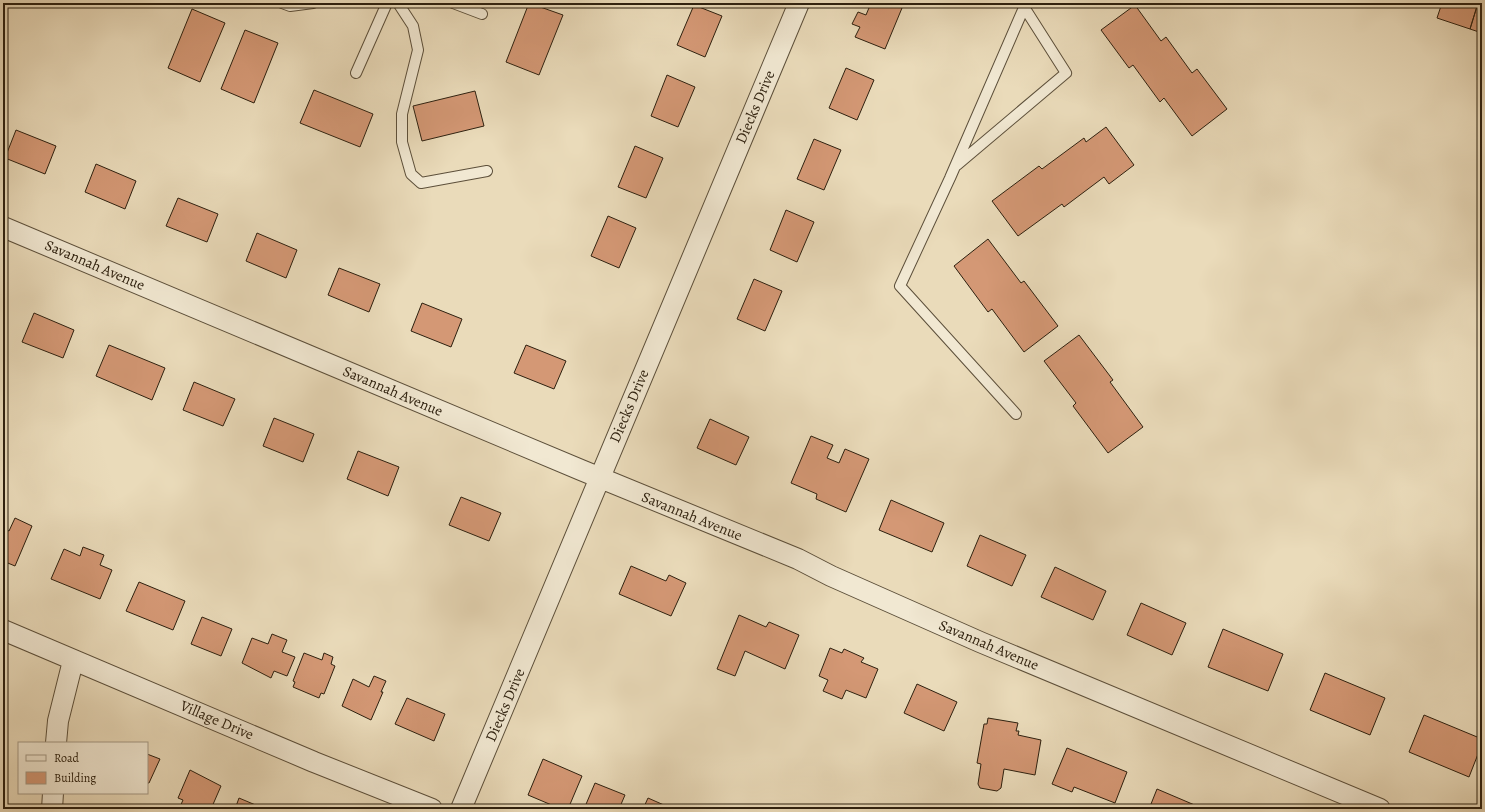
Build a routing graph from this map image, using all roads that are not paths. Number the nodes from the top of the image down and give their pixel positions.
1 (282, 3) edge
2 (313, 3) edge
3 (387, 3) edge
4 (398, 3) edge
5 (453, 3) edge
6 (799, 3) edge
7 (1025, 5) edge
8 (482, 14) dead end
9 (356, 73) dead end
10 (955, 166) junction
11 (487, 171) dead end
12 (3, 227) edge
13 (1016, 414) dead end
14 (600, 478) junction
15 (3, 630) edge
16 (72, 661) junction
17 (56, 742) edge
18 (53, 794) edge
19 (52, 809) edge
20 (432, 809) edge
21 (461, 809) edge
22 (1380, 809) edge

1 - 2 lane
3 - 9 lane
4 - 11 lane
5 - 8 lane
6 - 14 street, Diecks Drive
7 - 10 lane
7 - 10 lane
10 - 13 lane
12 - 14 street, Savannah Avenue
14 - 21 street, Diecks Drive
14 - 22 street, Savannah Avenue
15 - 16 street, Village Drive
16 - 17 street
16 - 20 street, Village Drive
18 - 19 street

